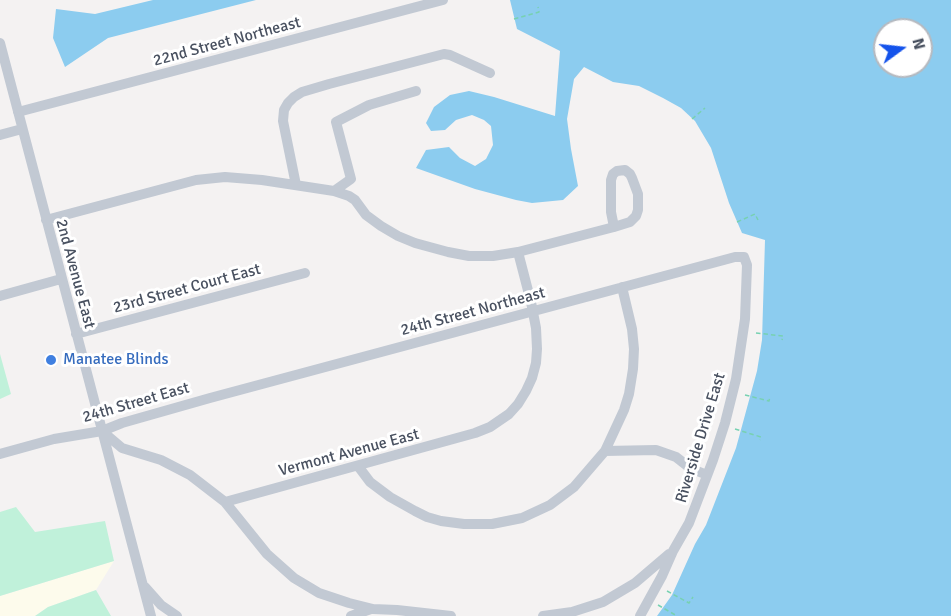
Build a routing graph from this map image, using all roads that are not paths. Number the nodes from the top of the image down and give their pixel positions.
1 (443, 0) edge
2 (0, 43) edge
3 (490, 73) dead end
4 (416, 91) dead end
5 (18, 112) junction
6 (21, 129) junction
7 (0, 135) edge
8 (296, 185) junction
9 (334, 191) junction
10 (46, 219) junction
11 (614, 227) junction
12 (518, 252) junction
13 (744, 257) joint
14 (305, 273) dead end
15 (61, 279) junction
16 (622, 287) junction
17 (0, 296) edge
18 (533, 311) junction
19 (76, 334) junction
20 (210, 398) joint
21 (102, 431) junction
22 (605, 452) junction
23 (0, 454) edge
24 (358, 466) junction
25 (707, 475) junction
26 (225, 502) junction
27 (673, 551) junction
28 (143, 585) junction
29 (373, 609) junction
30 (397, 613) edge
31 (151, 616) edge
32 (177, 616) edge
33 (351, 616) edge
34 (451, 616) edge
35 (543, 616) edge
36 (640, 616) edge

1 - 5 street, 22nd Street Northeast
2 - 5 street, 2nd Avenue East
3 - 8 street
4 - 9 street
5 - 6 street, 2nd Avenue East
6 - 7 street
6 - 10 street, 2nd Avenue East
8 - 9 street
8 - 10 street
9 - 12 street
10 - 15 street, 2nd Avenue East
11 - 11 street
11 - 12 street
12 - 18 street, Vermont Avenue East
13 - 16 street, 24th Street Northeast
13 - 25 street, Riverside Drive East
14 - 19 street, 23rd Street Court East
15 - 17 street
15 - 19 street, 2nd Avenue East
16 - 18 street, 24th Street Northeast
16 - 22 street
18 - 20 street, 24th Street Northeast
18 - 24 street, Vermont Avenue East
19 - 21 street, 2nd Avenue East
20 - 21 street, 24th Street East
21 - 23 street, 24th Street East
21 - 26 street
21 - 28 street, 2nd Avenue East
22 - 24 street
22 - 25 street
24 - 26 street, Vermont Avenue East
25 - 27 street, Riverside Drive East
26 - 29 street
27 - 35 street
27 - 36 street, Riverside Drive East
28 - 31 street, 2nd Avenue East
28 - 32 street
29 - 30 street
29 - 33 street
30 - 34 street

